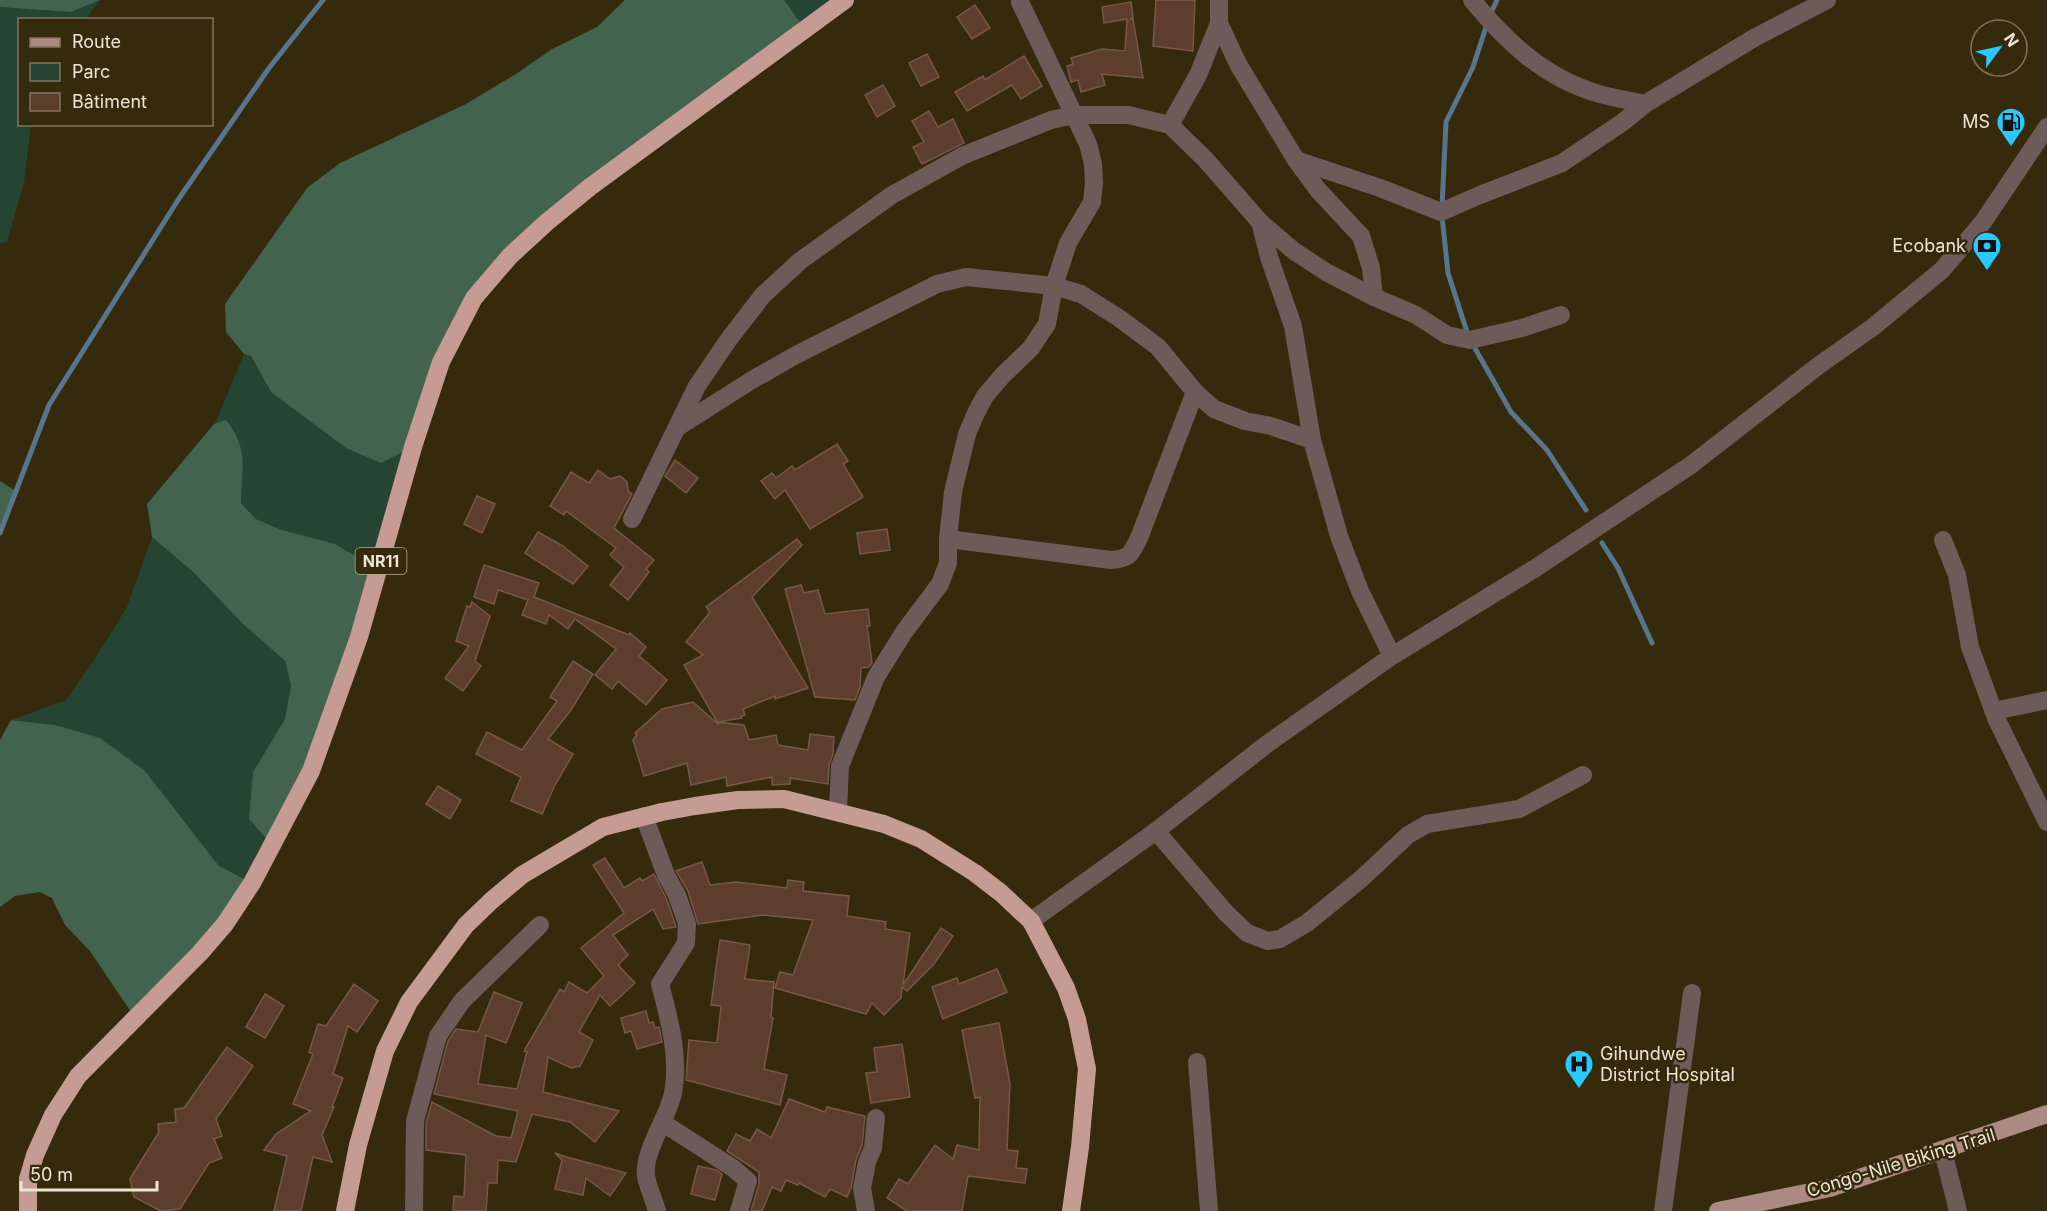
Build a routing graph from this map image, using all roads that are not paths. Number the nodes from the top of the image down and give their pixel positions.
1 (844, 0) edge
2 (1219, 0) edge
3 (1472, 0) edge
4 (1827, 0) edge
5 (1020, 2) dead end
6 (1219, 23) junction
7 (1645, 104) junction
8 (1074, 115) junction
9 (1170, 125) junction
10 (2047, 127) edge
11 (1296, 160) junction
12 (1260, 222) junction
13 (1054, 286) junction
14 (1374, 297) junction
15 (1561, 315) dead end
16 (1195, 392) junction
17 (678, 427) junction
18 (1312, 440) junction
19 (632, 519) dead end
20 (948, 539) junction
21 (1943, 540) dead end
22 (1392, 656) junction
23 (2047, 700) edge
24 (1994, 711) junction
25 (1583, 775) dead end
26 (838, 811) junction
27 (644, 816) junction
28 (2047, 822) edge
29 (1156, 831) junction
30 (1031, 921) junction
31 (540, 925) dead end
32 (1692, 993) dead end
33 (1197, 1062) dead end
34 (2047, 1114) edge
35 (876, 1118) dead end
36 (663, 1123) junction
37 (1943, 1151) junction
38 (27, 1211) edge
39 (345, 1211) edge
40 (414, 1211) edge
41 (657, 1211) edge
42 (739, 1211) edge
43 (866, 1211) edge
44 (1071, 1211) edge
45 (1209, 1211) edge
46 (1663, 1211) edge
47 (1718, 1211) edge
48 (1958, 1211) edge

1 - 38 highway, NR11
2 - 6 street
3 - 7 street
4 - 7 street
5 - 8 street
6 - 9 street
6 - 11 street
7 - 11 street
8 - 9 street
8 - 13 street
8 - 17 street
9 - 12 street
10 - 22 street
11 - 14 street
12 - 14 street
12 - 18 street
13 - 16 street
13 - 17 street
13 - 20 street
14 - 15 street
16 - 18 street
16 - 20 street
17 - 19 street
18 - 22 street
20 - 26 street
21 - 24 street
22 - 29 street
23 - 24 street
24 - 28 street
25 - 29 street
26 - 27 highway
26 - 30 highway
27 - 36 street
27 - 39 highway
29 - 30 street
30 - 44 highway
31 - 40 street
32 - 46 street
33 - 45 street
34 - 37 main road, Congo-Nile Biking Trail
35 - 43 street
36 - 41 street
36 - 42 street
37 - 47 main road, Congo-Nile Biking Trail
37 - 48 street

